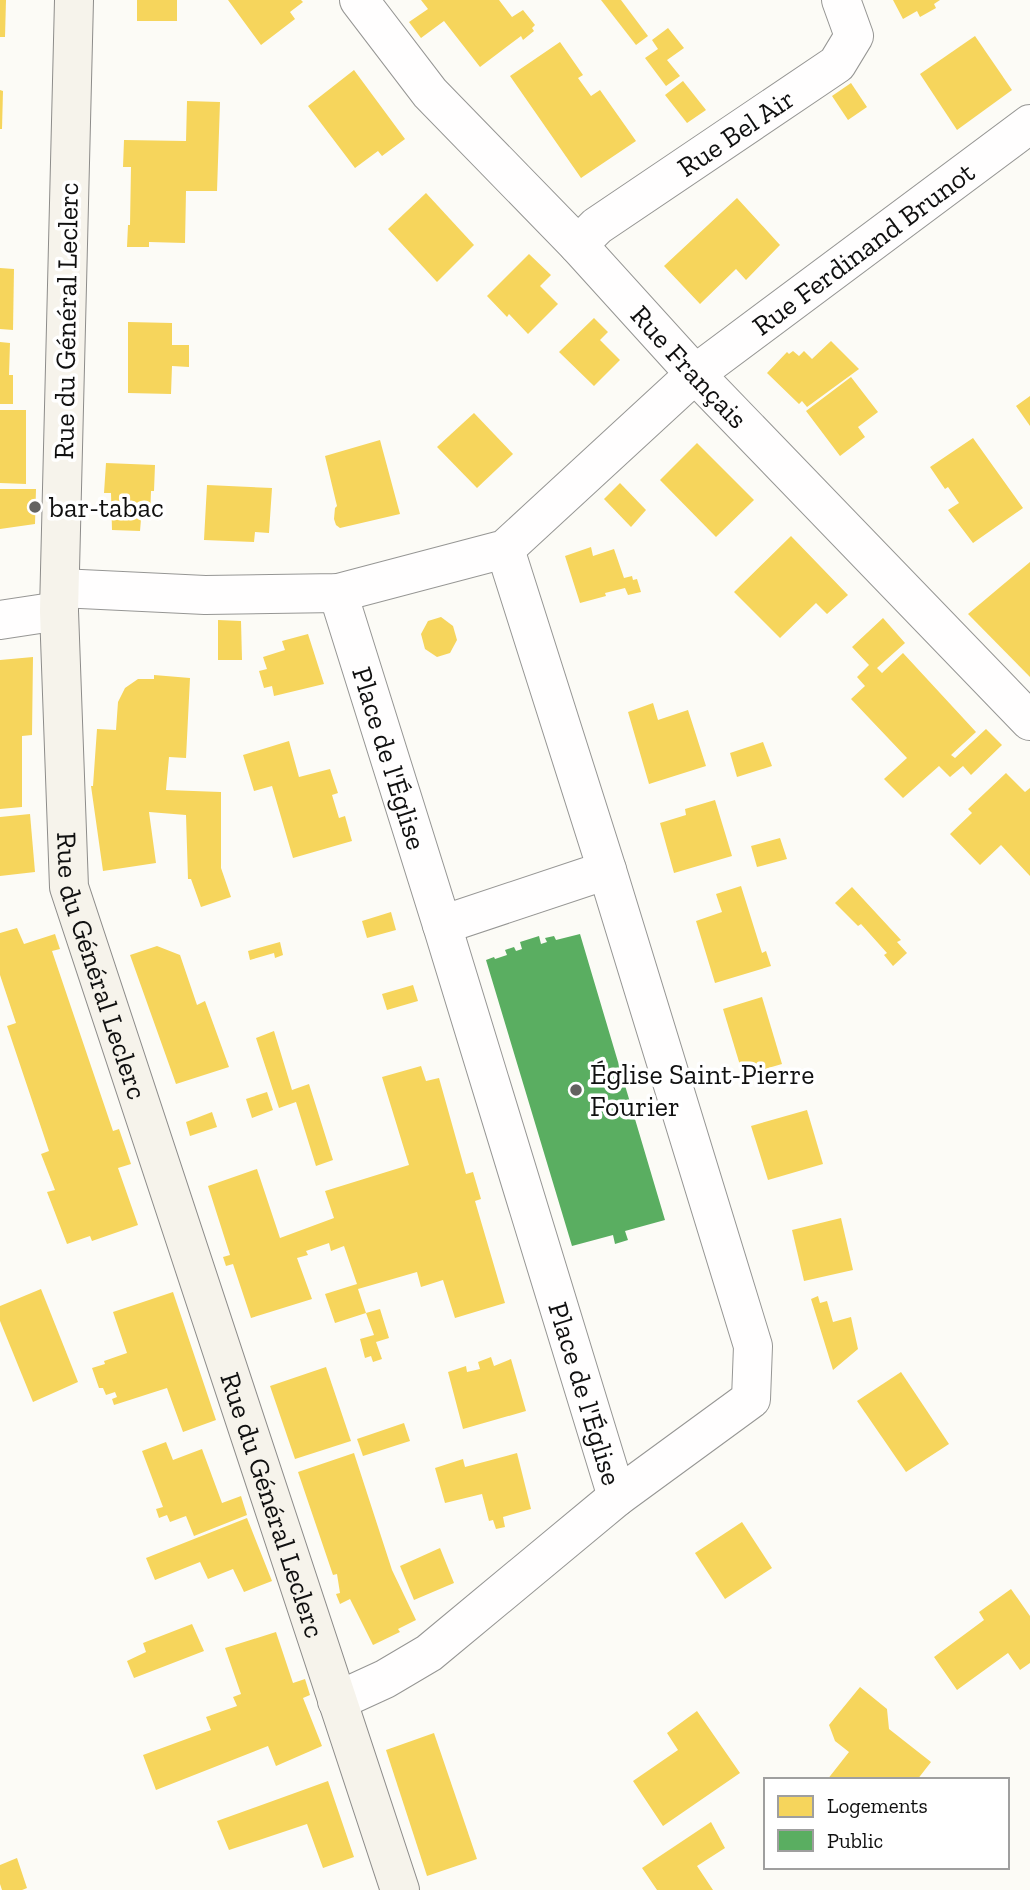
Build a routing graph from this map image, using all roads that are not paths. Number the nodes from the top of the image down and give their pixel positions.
1 (75, 0) edge
2 (359, 0) edge
3 (841, 0) edge
4 (1030, 124) edge
5 (578, 245) junction
6 (695, 374) junction
7 (505, 549) junction
8 (338, 593) junction
9 (60, 599) junction
10 (0, 620) edge
11 (1029, 717) edge
12 (607, 870) junction
13 (442, 925) junction
14 (617, 1497) junction
15 (337, 1701) junction
16 (400, 1890) edge

1 - 9 main road, Rue du Général Leclerc
2 - 5 street, Rue Français
3 - 5 street, Rue Bel Air
4 - 6 street, Rue Ferdinand Brunot
5 - 6 street, Rue Français
6 - 7 street
6 - 11 street, Rue Français
7 - 8 street
7 - 12 street, Place de l'Église
8 - 9 street
8 - 13 street, Place de l'Église
9 - 10 street
9 - 15 main road, Rue du Général Leclerc
12 - 13 street
12 - 14 street, Place de l'Église
13 - 14 street, Place de l'Église
14 - 15 street
15 - 16 main road, Rue du Général Leclerc

